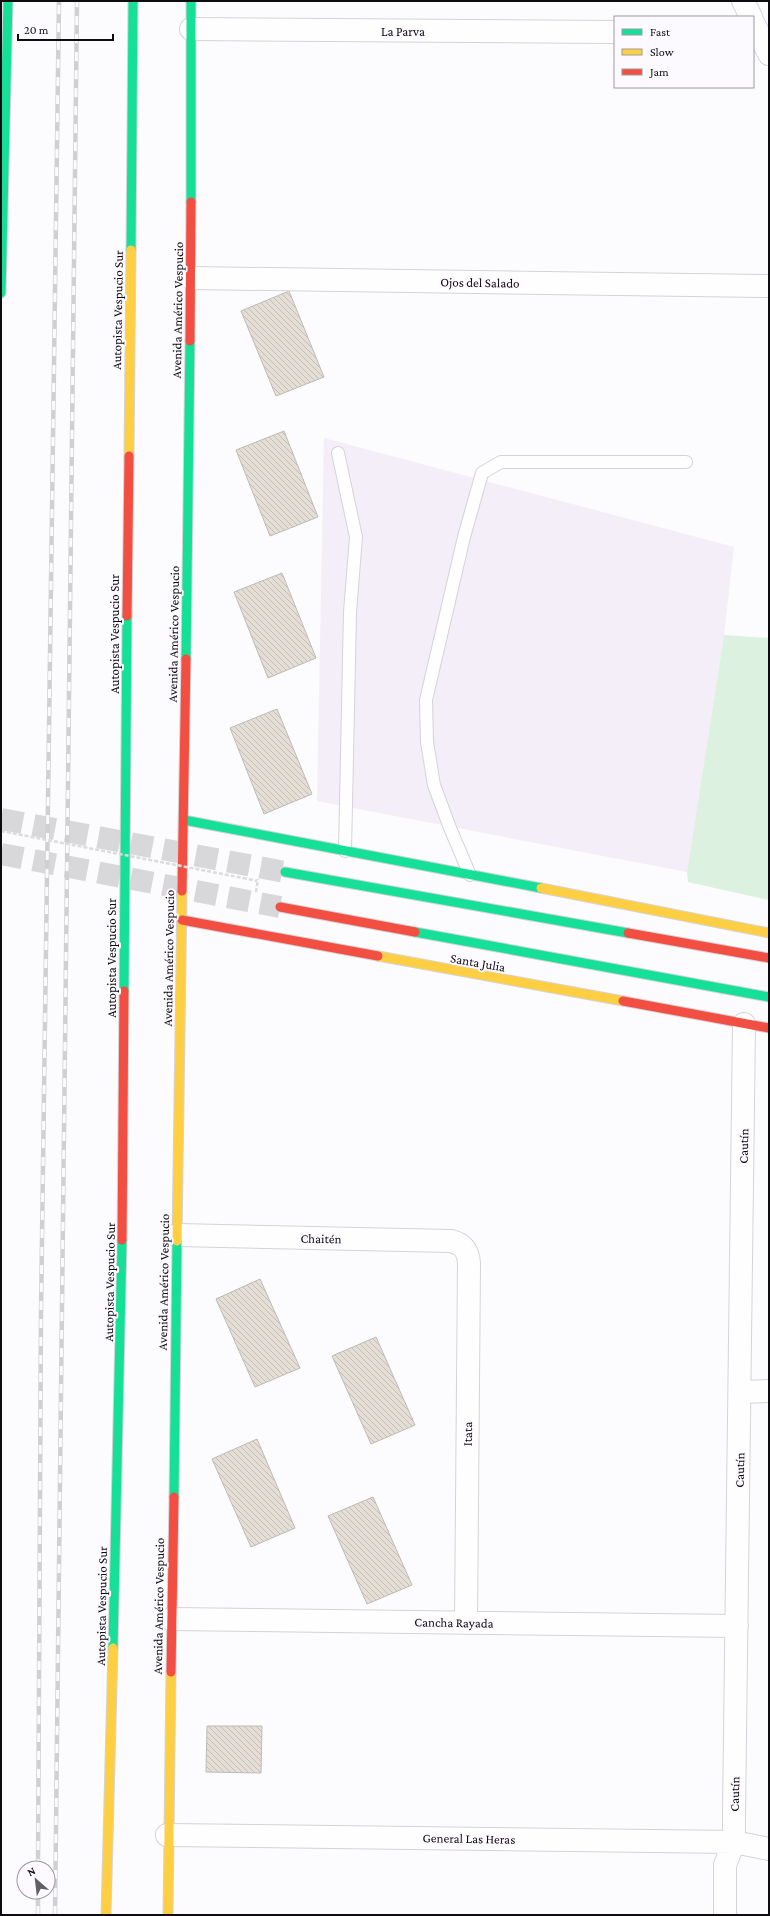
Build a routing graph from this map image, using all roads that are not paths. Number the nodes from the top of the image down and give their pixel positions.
1 (8, 1) edge
2 (133, 1) edge
3 (191, 1) edge
4 (742, 1) edge
5 (143, 13) dead end
6 (751, 16) edge
7 (757, 26) edge
8 (191, 29) junction
9 (614, 32) edge
10 (133, 47) junction
11 (769, 54) edge
12 (191, 278) junction
13 (769, 286) edge
14 (1, 293) edge
15 (338, 452) dead end
16 (686, 462) dead end
17 (184, 820) junction
18 (345, 851) junction
19 (285, 872) tunnel mouth
20 (470, 875) junction
21 (280, 907) tunnel mouth
22 (182, 920) junction
23 (769, 933) edge
24 (769, 958) edge
25 (769, 997) edge
26 (744, 1024) junction
27 (769, 1028) edge
28 (177, 1235) junction
29 (464, 1247) joint
30 (769, 1391) edge
31 (740, 1392) junction
32 (171, 1619) junction
33 (466, 1622) junction
34 (737, 1626) junction
35 (167, 1834) junction
36 (734, 1842) junction
37 (769, 1849) edge
38 (106, 1915) edge
39 (168, 1915) edge
40 (725, 1915) edge

1 - 14 main road
2 - 10 main road, Autopista Vespucio Sur
3 - 8 main road, Avenida Américo Vespucio
4 - 6 street
5 - 10 main road
7 - 11 street
8 - 9 street, La Parva
8 - 12 main road, Avenida Américo Vespucio
10 - 38 main road, Autopista Vespucio Sur
12 - 13 street, Ojos del Salado
12 - 17 main road, Avenida Américo Vespucio
15 - 18 lane
16 - 20 lane
17 - 18 main road
17 - 22 main road, Avenida Américo Vespucio
18 - 20 main road
19 - 24 main road
20 - 23 main road
21 - 25 main road, Santa Julia
22 - 26 main road, Santa Julia
22 - 28 main road, Avenida Américo Vespucio
26 - 27 main road, Santa Julia
26 - 31 street, Cautín
28 - 29 street, Chaitén
28 - 32 main road, Avenida Américo Vespucio
29 - 33 street, Itata
30 - 31 street
31 - 34 street, Cautín
32 - 33 street, Cancha Rayada
32 - 35 main road, Avenida Américo Vespucio
33 - 34 street, Cancha Rayada
34 - 36 street, Cautín
35 - 36 street, General Las Heras
35 - 39 main road, Avenida Américo Vespucio
36 - 37 street, General Las Heras
36 - 40 street, Cautín

